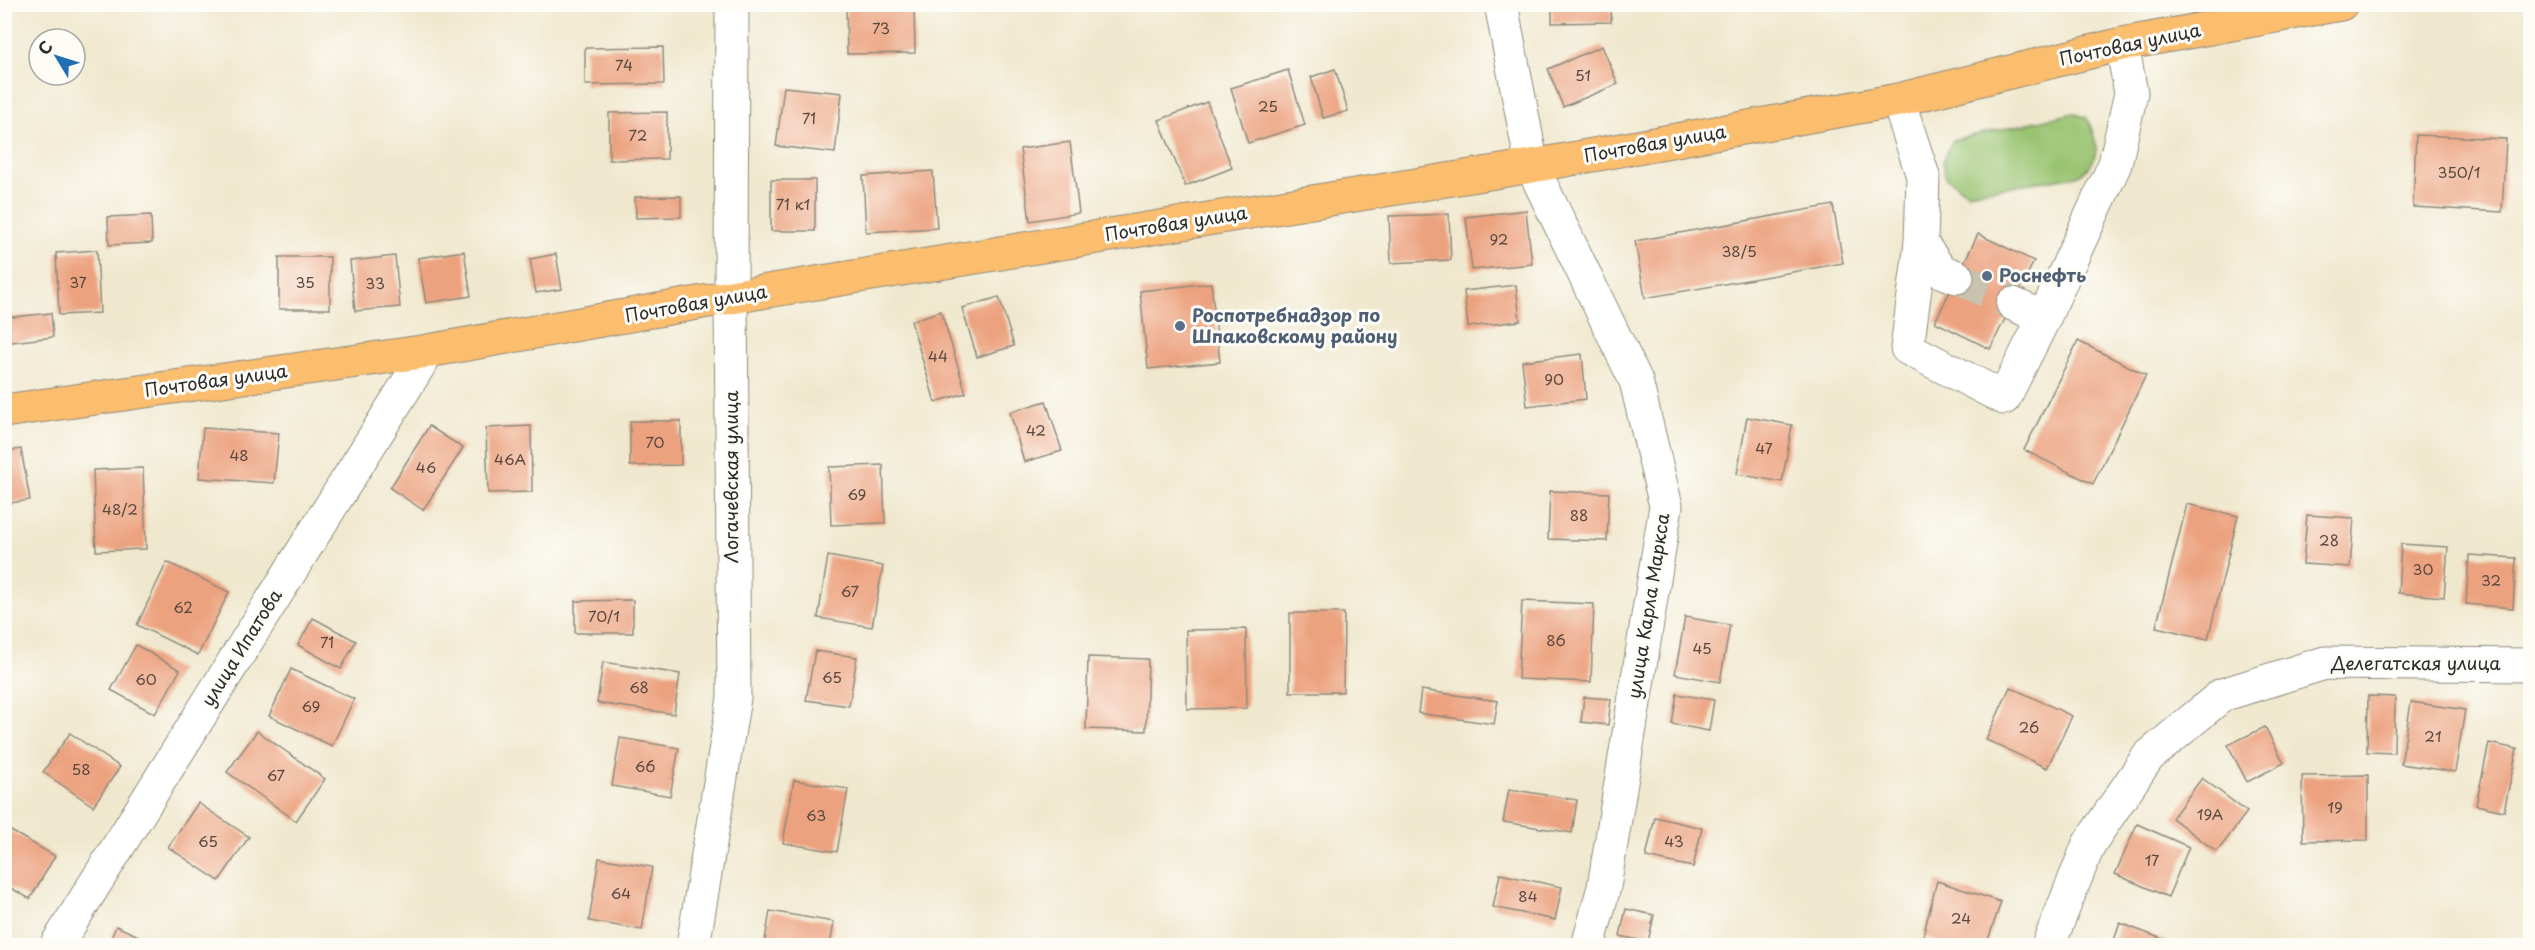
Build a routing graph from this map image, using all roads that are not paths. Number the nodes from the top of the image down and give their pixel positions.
1 (732, 4) edge
2 (1501, 4) edge
3 (2341, 4) edge
4 (2121, 44) junction
5 (1898, 99) junction
6 (1532, 166) junction
7 (1921, 243) junction
8 (1957, 277) tunnel mouth
9 (731, 297) junction
10 (2013, 304) tunnel mouth
11 (2044, 318) junction
12 (428, 351) junction
13 (4, 411) edge
14 (2530, 665) edge
15 (56, 945) edge
16 (693, 945) edge
17 (1587, 945) edge
18 (2048, 945) edge

1 - 9 street, Логачевская улица
2 - 6 street, улица Карла Маркса
3 - 4 main road, Почтовая улица
4 - 5 main road, Почтовая улица
4 - 11 street
5 - 6 main road, Почтовая улица
5 - 7 street
6 - 9 main road, Почтовая улица
6 - 17 street, улица Карла Маркса
7 - 8 street
7 - 11 street
9 - 12 main road, Почтовая улица
9 - 16 street, Логачевская улица
10 - 11 street
12 - 13 main road, Почтовая улица
12 - 15 street, улица Ипатова
14 - 18 street, Делегатская улица

